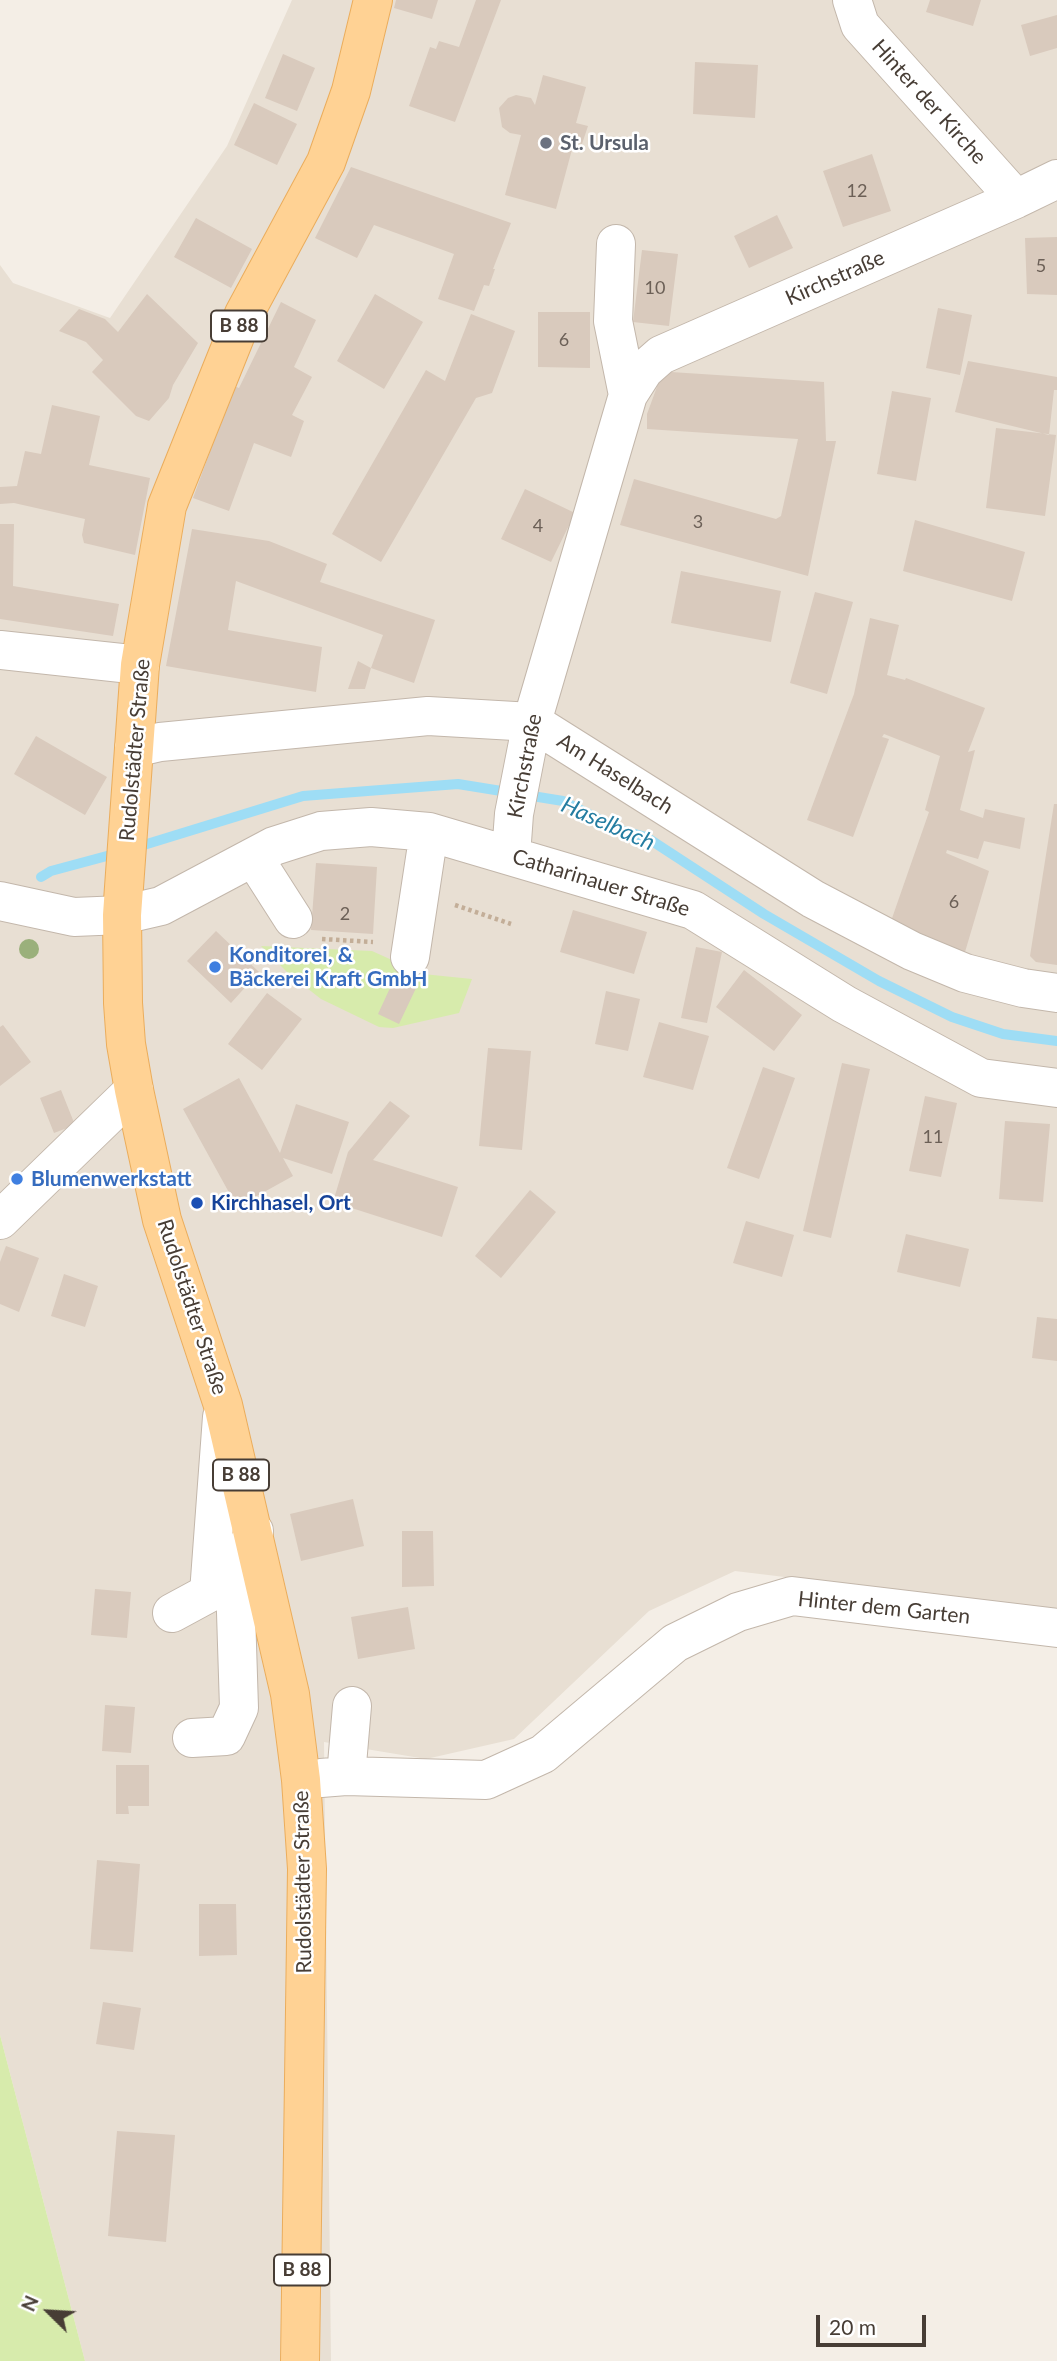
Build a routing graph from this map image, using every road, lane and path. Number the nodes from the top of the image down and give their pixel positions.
1 (373, 0) edge
2 (852, 0) edge
3 (1057, 179) edge
4 (1016, 199) junction
5 (615, 244) dead end
6 (628, 395) junction
7 (0, 650) edge
8 (141, 665) junction
9 (531, 722) junction
10 (134, 748) junction
11 (429, 832) junction
12 (511, 855) junction
13 (254, 858) junction
14 (420, 893) junction
15 (0, 901) edge
16 (122, 915) junction
17 (293, 919) joint
18 (511, 924) dead end
19 (410, 957) joint
20 (1057, 993) edge
21 (1057, 1088) edge
22 (134, 1090) junction
23 (0, 1220) edge
24 (223, 1405) junction
25 (254, 1531) junction
26 (172, 1613) dead end
27 (1057, 1628) edge
28 (352, 1706) dead end
29 (192, 1738) dead end
30 (346, 1776) junction
31 (301, 1780) junction
32 (300, 2361) edge

1 - 8 main road, Rudolstädter Straße / B 88
2 - 4 street, Hinter der Kirche
3 - 4 street, Kirchstraße
4 - 6 street, Kirchstraße
5 - 6 street, Kirchstraße
6 - 9 street, Kirchstraße
7 - 8 street
8 - 10 main road, Rudolstädter Straße / B 88
9 - 10 street, Am Haselbach
9 - 12 street, Kirchstraße
9 - 20 street, Am Haselbach
10 - 16 main road, Rudolstädter Straße / B 88
11 - 12 street, Catharinauer Straße
11 - 13 street, Catharinauer Straße
11 - 14 street
12 - 21 street, Catharinauer Straße
13 - 16 street, Catharinauer Straße
13 - 17 street
14 - 18 path
14 - 19 street
15 - 16 street, Catharinauer Straße
16 - 22 main road, Rudolstädter Straße / B 88
17 - 19 path
22 - 23 street
22 - 24 main road, Rudolstädter Straße / B 88
24 - 25 main road, Rudolstädter Straße / B 88
24 - 26 street
25 - 29 street
25 - 31 main road, Rudolstädter Straße / B 88
27 - 30 street, Hinter dem Garten
28 - 30 street
30 - 31 street, Hinter dem Garten
31 - 32 main road, Rudolstädter Straße / B 88

